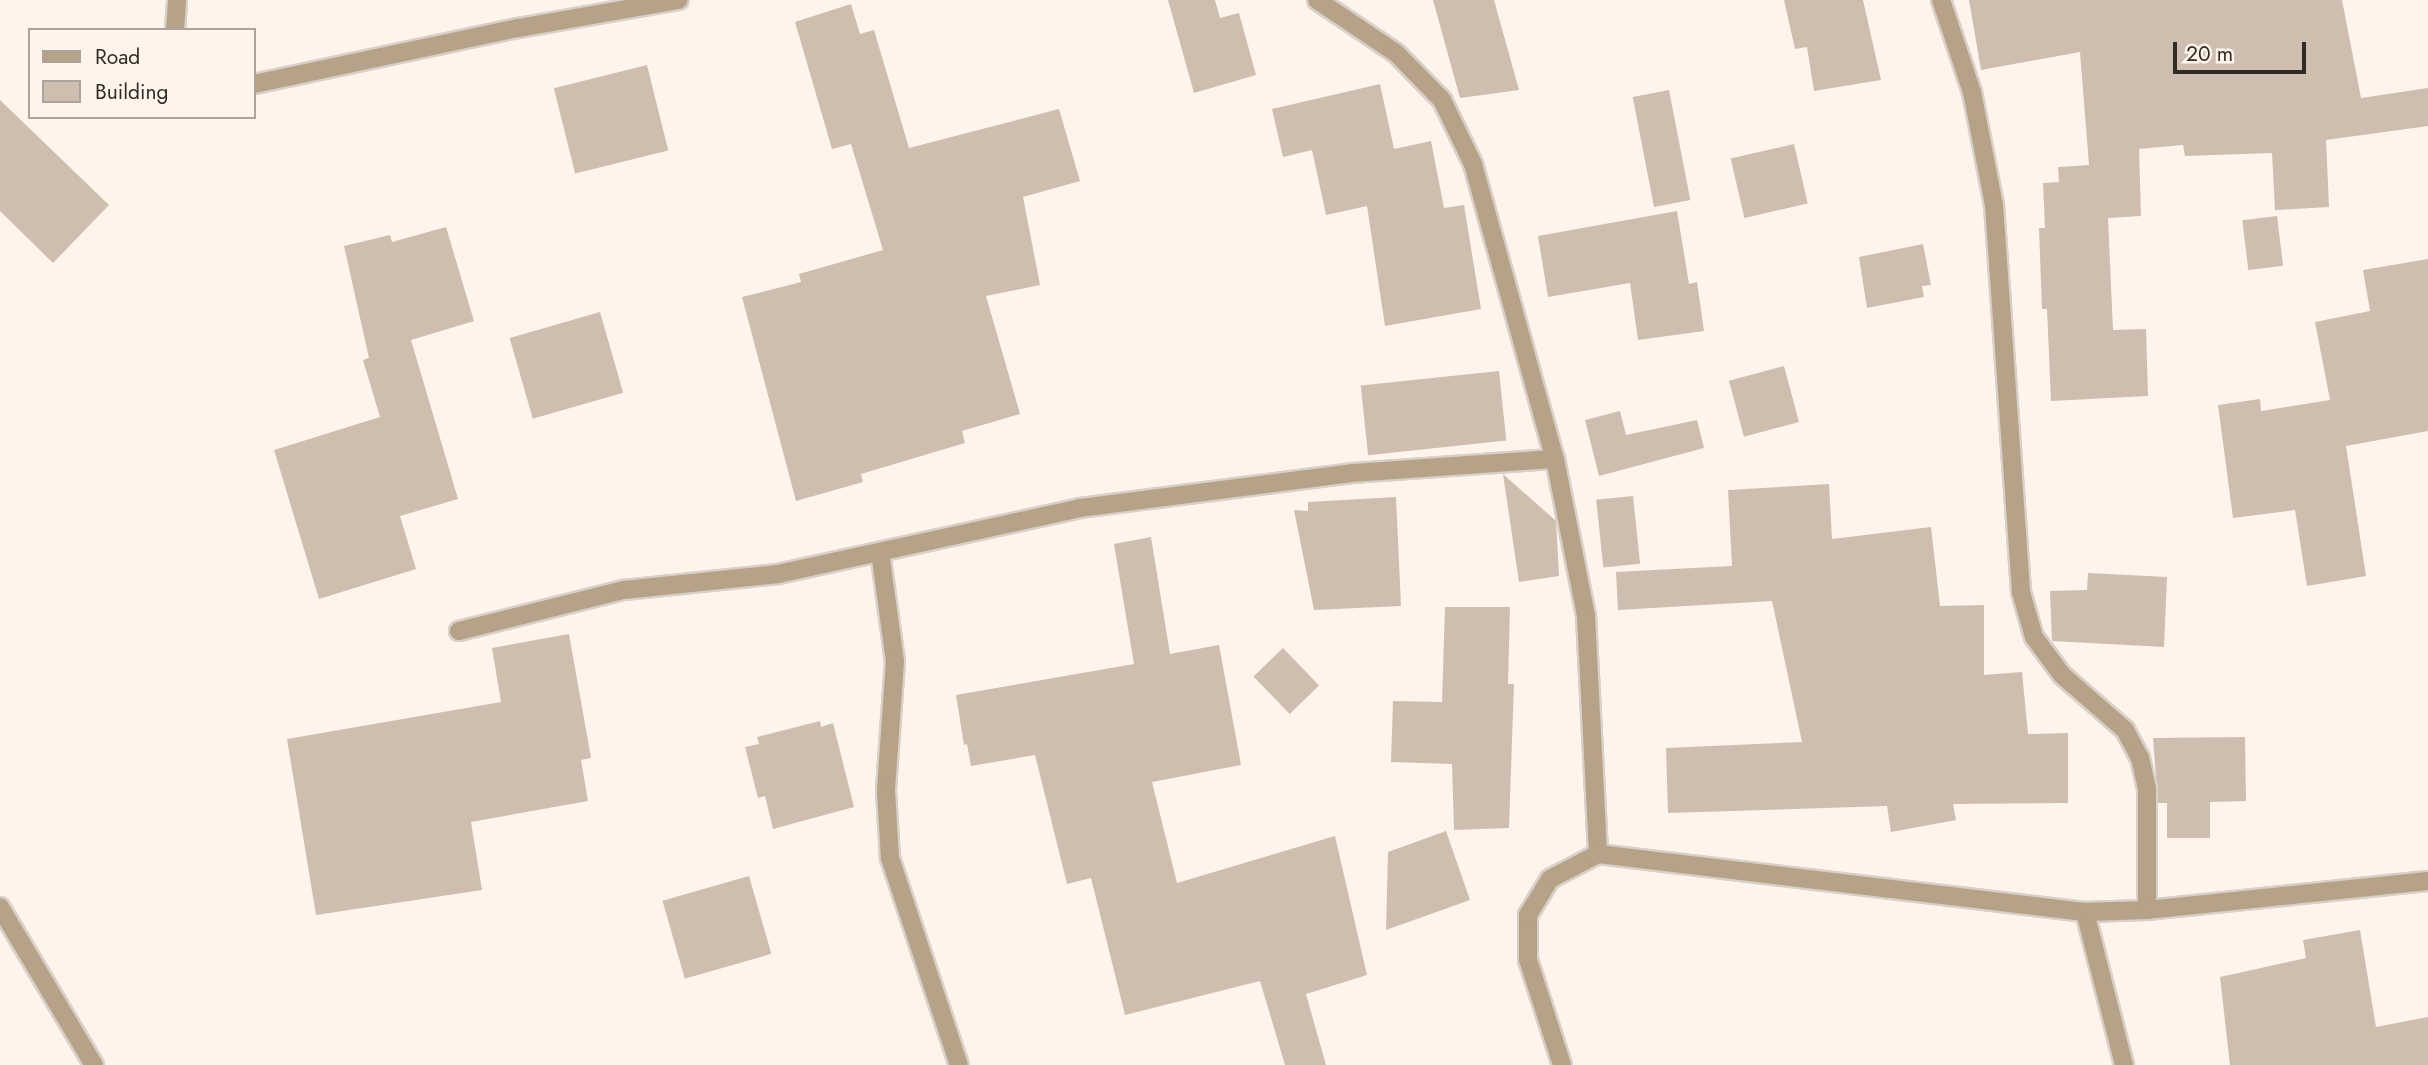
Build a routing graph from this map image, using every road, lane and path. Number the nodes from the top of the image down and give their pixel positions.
1 (177, 0) edge
2 (679, 0) edge
3 (1317, 0) edge
4 (1941, 0) edge
5 (175, 28) edge
6 (256, 84) edge
7 (1555, 459) junction
8 (880, 552) junction
9 (459, 631) dead end
10 (1598, 854) junction
11 (2428, 881) edge
12 (0, 907) edge
13 (2147, 911) junction
14 (2085, 912) junction
15 (94, 1065) edge
16 (959, 1065) edge
17 (1562, 1065) edge
18 (2124, 1065) edge

1 - 5 street
2 - 6 street
3 - 7 street
4 - 13 street
7 - 8 street
7 - 10 street
8 - 9 street
8 - 16 street
10 - 14 street
10 - 17 street
11 - 13 street
12 - 15 street
13 - 14 street
14 - 18 street

